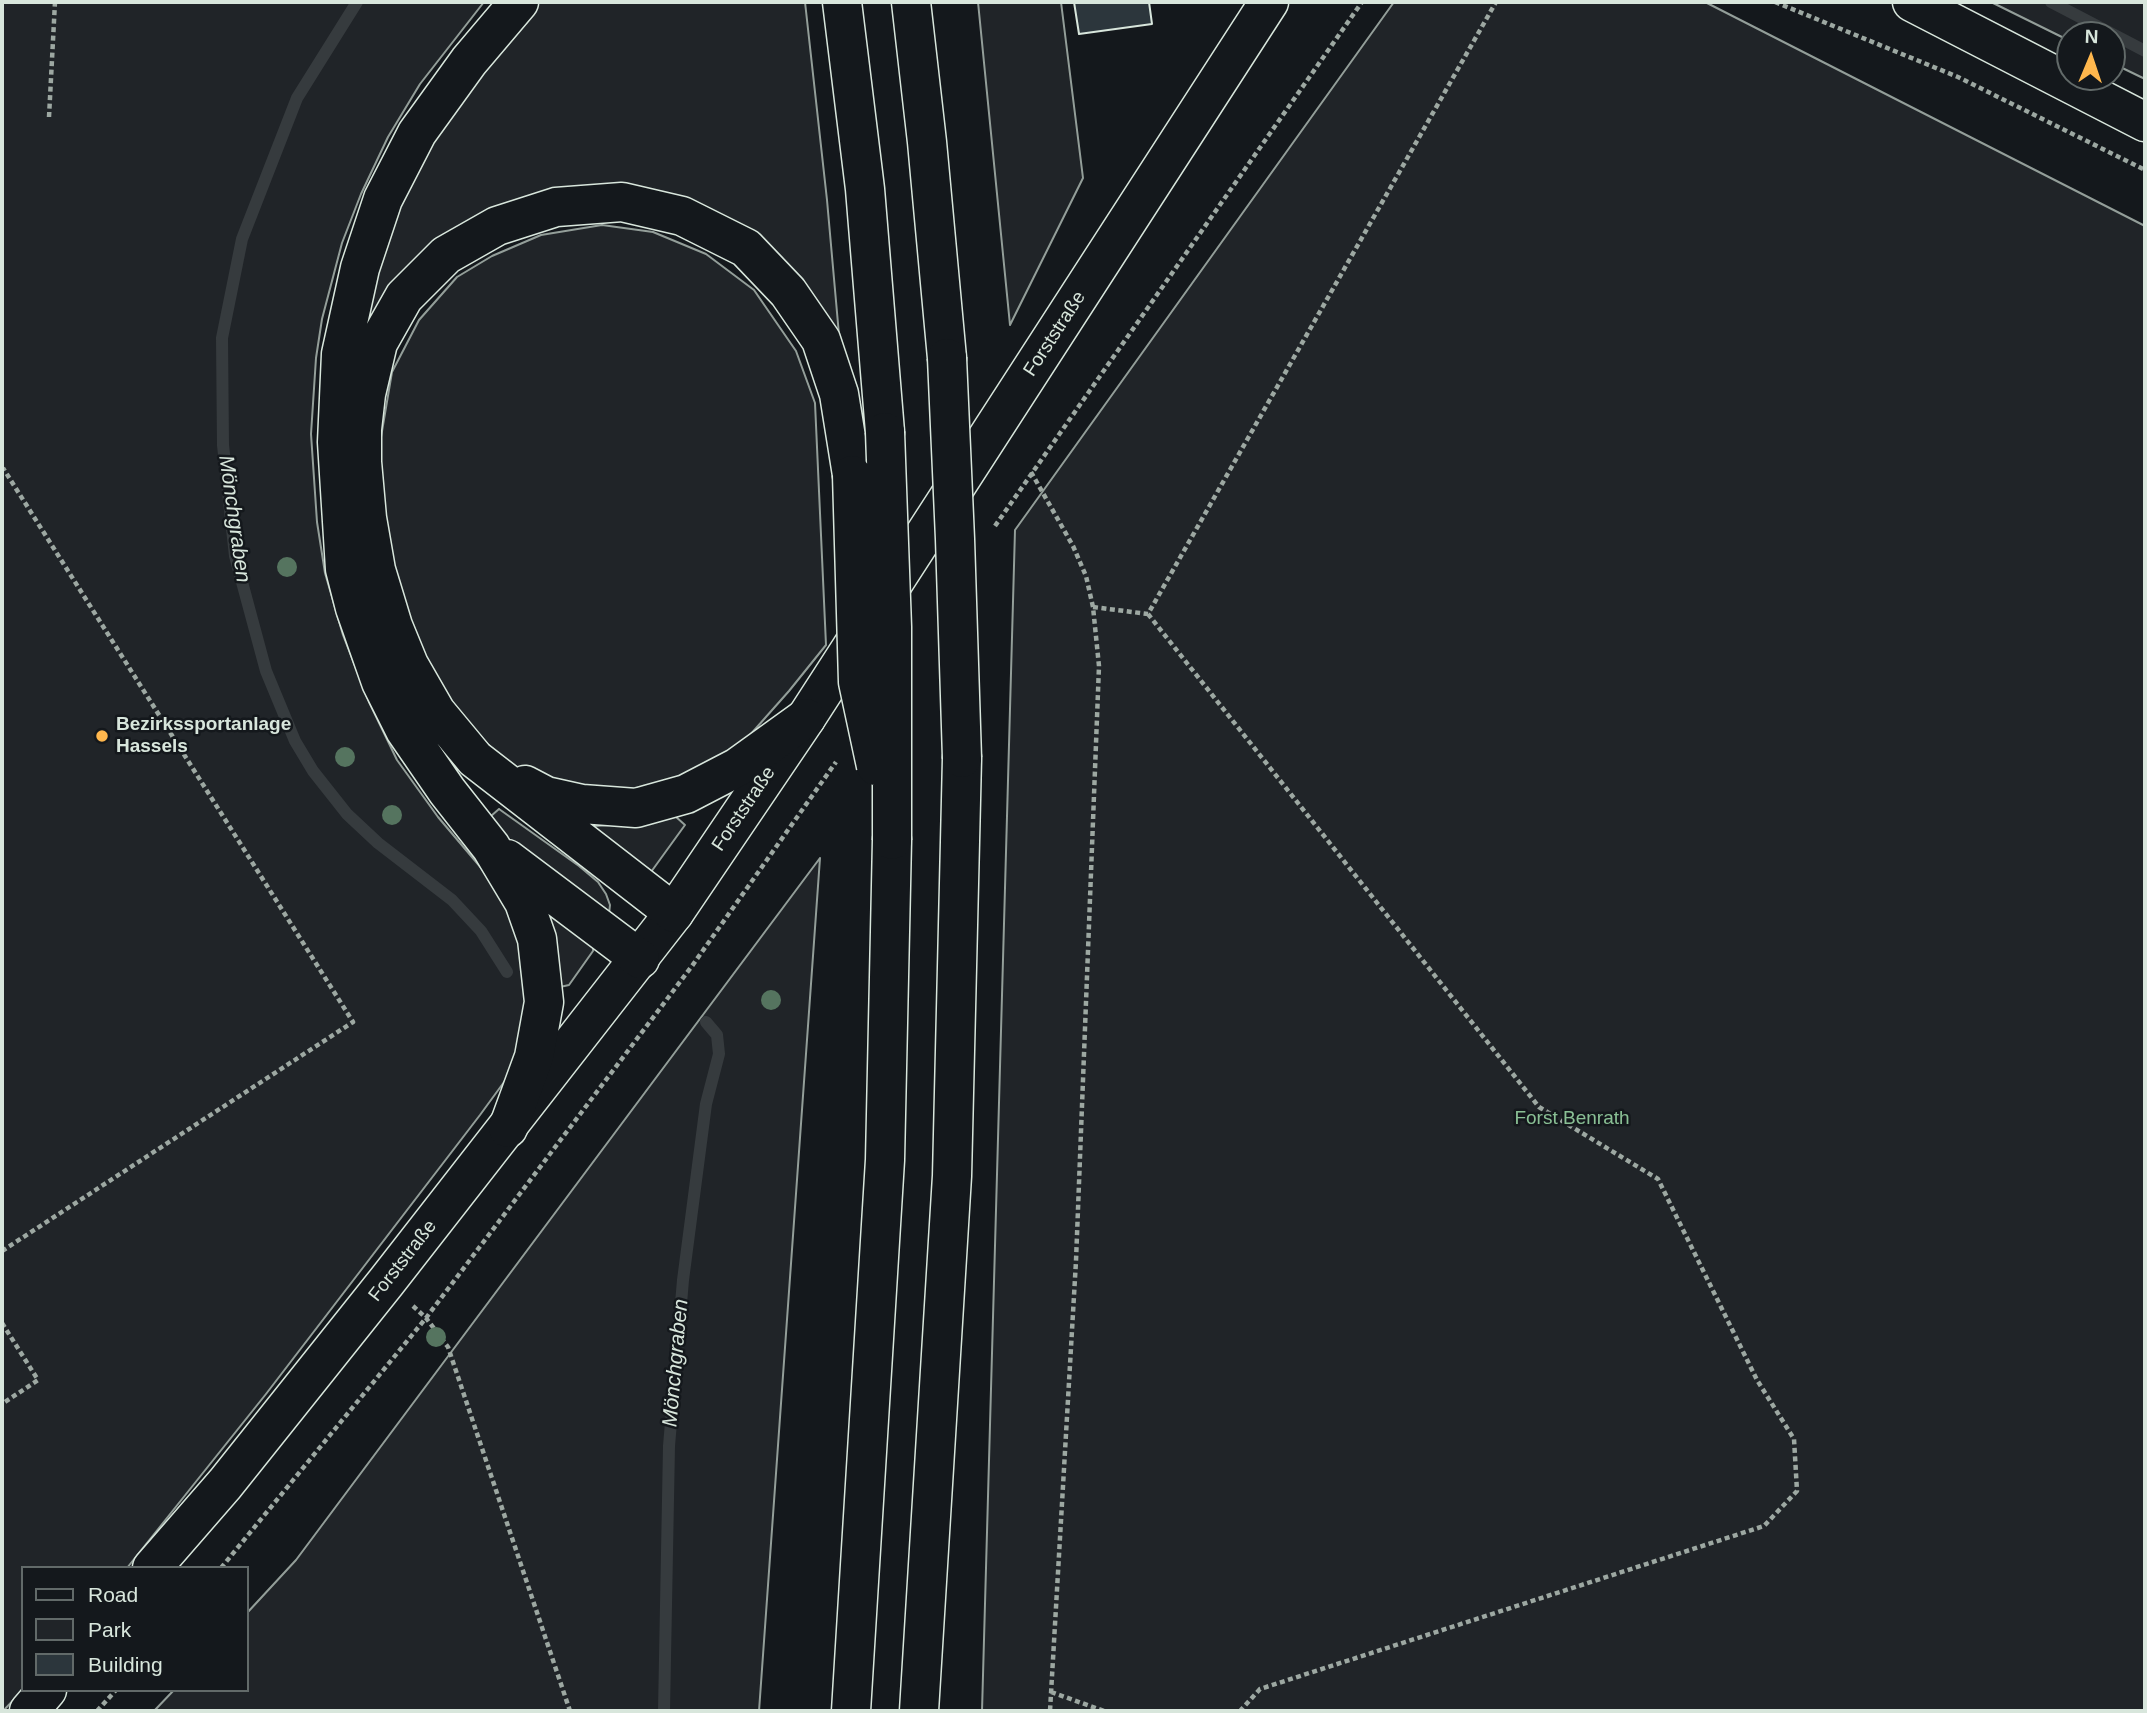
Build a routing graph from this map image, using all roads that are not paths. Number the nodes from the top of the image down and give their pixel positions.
1 (519, 2) edge
2 (842, 2) edge
3 (911, 2) edge
4 (1269, 2) edge
5 (1912, 2) edge
6 (2145, 122) edge
7 (806, 718) junction
8 (475, 758) junction
9 (892, 840) junction
10 (491, 847) junction
11 (674, 913) junction
12 (640, 959) junction
13 (508, 1128) junction
14 (154, 1566) edge
15 (45, 1692) edge
16 (29, 1711) edge
17 (851, 1711) edge
18 (919, 1711) edge

1 - 10 main road
2 - 9 main road, bridge
3 - 18 main road, bridge
4 - 7 main road, Forststraße
5 - 6 main road
7 - 8 main road
7 - 11 main road, Forststraße
8 - 9 main road, bridge
8 - 11 main road
9 - 17 main road
10 - 12 main road
10 - 13 main road
11 - 12 main road, Forststraße
12 - 13 main road, Forststraße
13 - 14 main road, Forststraße
15 - 16 main road

